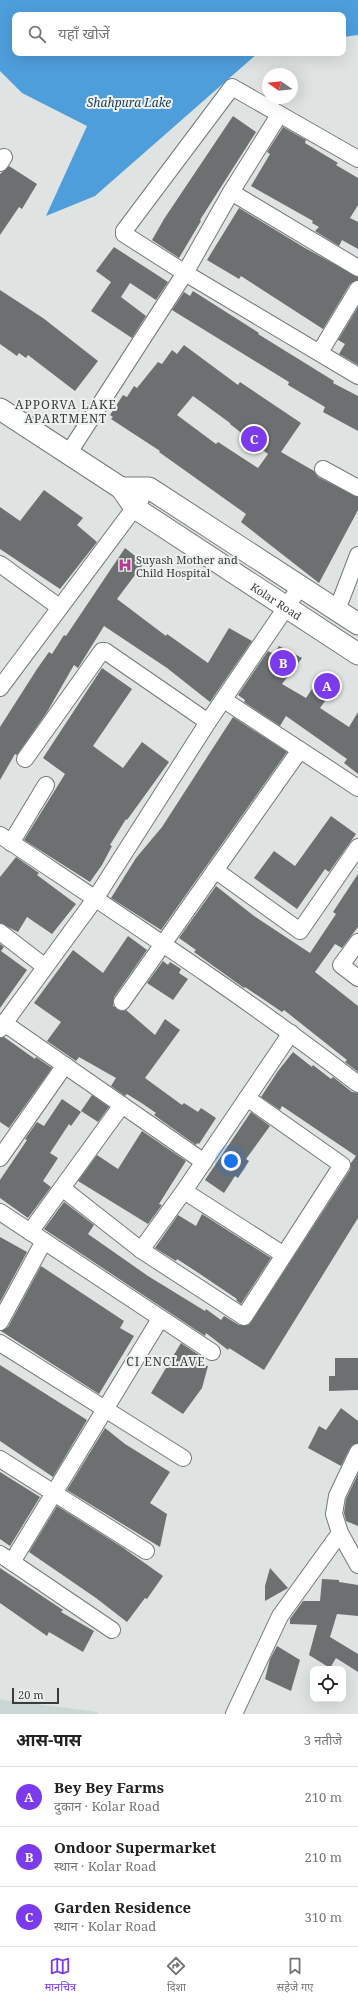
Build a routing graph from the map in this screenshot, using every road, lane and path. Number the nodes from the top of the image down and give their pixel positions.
1 (279, 115) junction
2 (358, 159) edge
3 (231, 192) junction
4 (358, 268) edge
5 (186, 273) junction
6 (358, 289) edge
7 (320, 352) junction
8 (358, 376) edge
9 (0, 409) edge
10 (68, 454) junction
11 (323, 469) dead end
12 (121, 488) junction
13 (149, 488) junction
14 (358, 488) edge
15 (135, 508) junction
16 (358, 555) edge
17 (0, 564) edge
18 (300, 587) junction
19 (59, 607) junction
20 (288, 607) junction
21 (337, 610) junction
22 (358, 624) edge
23 (358, 654) edge
24 (0, 688) edge
25 (224, 700) junction
26 (208, 722) junction
27 (300, 750) junction
28 (25, 759) dead end
29 (46, 785) dead end
30 (358, 788) edge
31 (5, 839) edge
32 (358, 848) edge
33 (215, 870) junction
34 (95, 899) junction
35 (0, 932) edge
36 (358, 942) edge
37 (163, 943) junction
38 (44, 966) junction
39 (358, 978) edge
40 (122, 1002) dead end
41 (2, 1026) edge
42 (291, 1033) junction
43 (65, 1066) junction
44 (358, 1084) edge
45 (247, 1098) junction
46 (122, 1105) junction
47 (0, 1158) edge
48 (204, 1162) junction
49 (62, 1188) junction
50 (184, 1191) junction
51 (0, 1212) edge
52 (30, 1232) junction
53 (44, 1241) junction
54 (141, 1250) junction
55 (284, 1256) junction
56 (160, 1319) junction
57 (0, 1322) edge
58 (0, 1343) edge
59 (212, 1352) dead end
60 (106, 1409) junction
61 (358, 1452) edge
62 (183, 1458) dead end
63 (0, 1459) edge
64 (54, 1493) junction
65 (340, 1533) junction
66 (146, 1551) dead end
67 (6, 1558) edge
68 (357, 1562) edge
69 (112, 1630) dead end
70 (250, 1682) junction
71 (234, 1714) edge
72 (247, 1714) edge

1 - 2 street
1 - 3 street
1 - 5 street
3 - 4 street
3 - 5 street
5 - 7 street
5 - 10 street
6 - 7 street
7 - 8 street
9 - 10 main road, Kolar Road
10 - 12 main road, Kolar Road
11 - 14 street
12 - 13 main road
12 - 15 main road, Kolar Road
13 - 15 street
13 - 18 main road
15 - 19 street
15 - 20 main road, Kolar Road
16 - 21 street
17 - 19 street
18 - 20 street
18 - 21 main road
19 - 24 street
20 - 23 main road, Kolar Road
20 - 25 street
21 - 22 main road
25 - 26 street
25 - 27 street
26 - 28 street
26 - 34 street
27 - 30 street
27 - 33 street
29 - 31 street
31 - 34 street
32 - 33 street
33 - 37 street
34 - 37 street
34 - 38 street
35 - 38 street
36 - 39 street
37 - 40 street
37 - 42 street
38 - 41 street
41 - 43 street
42 - 44 street
42 - 45 street
43 - 46 street
43 - 47 street
45 - 48 street
45 - 55 street
46 - 48 street
46 - 49 street
48 - 50 street
49 - 52 street
49 - 54 street
50 - 54 street
50 - 55 street
51 - 52 street
52 - 53 street
53 - 56 street
53 - 57 street
54 - 55 street
56 - 59 street
56 - 60 street
58 - 60 street
60 - 62 street
60 - 64 street
61 - 65 street
63 - 64 street
64 - 66 street
64 - 67 street
65 - 68 street
65 - 70 street
67 - 69 street
70 - 71 street
70 - 72 street

